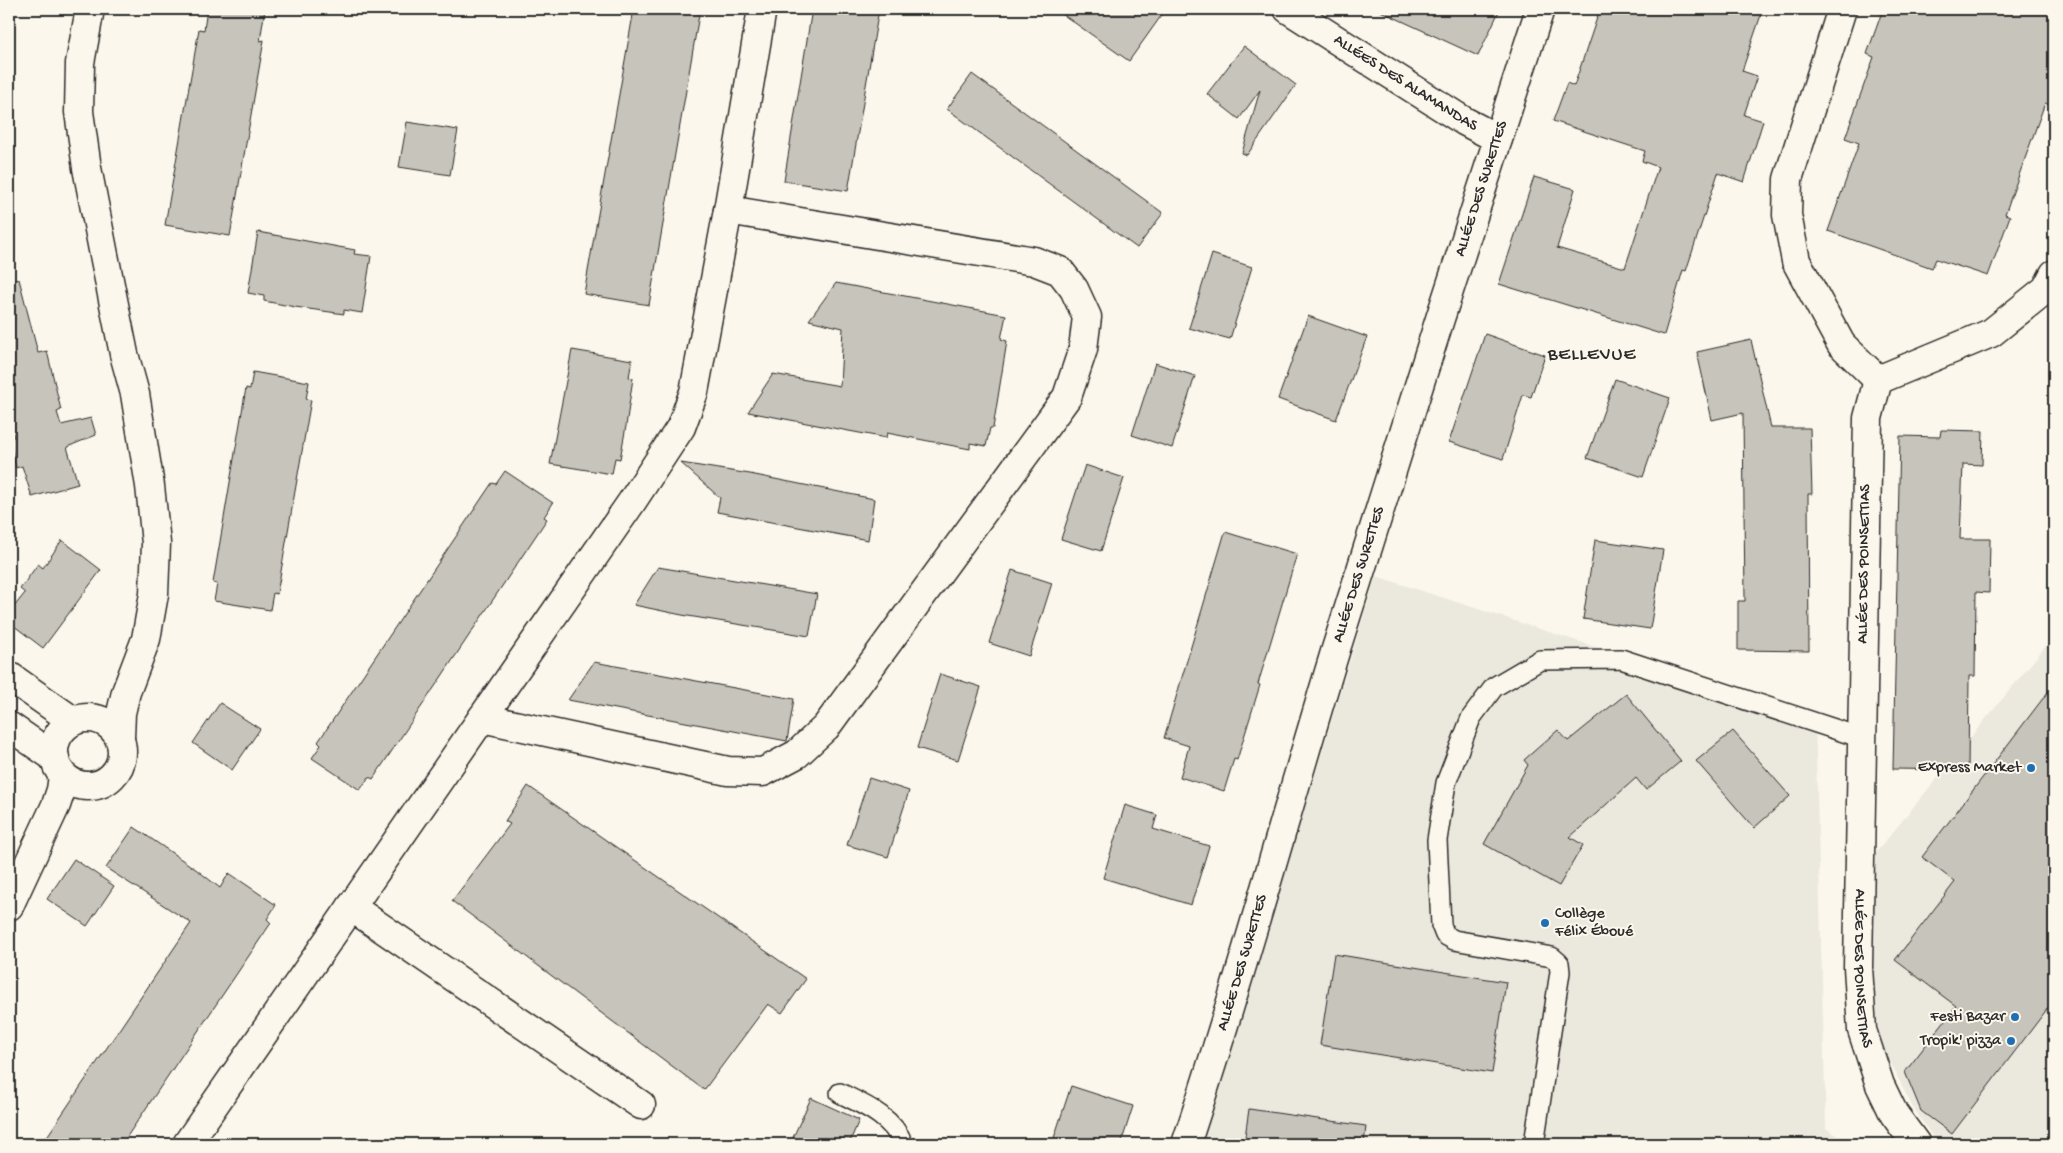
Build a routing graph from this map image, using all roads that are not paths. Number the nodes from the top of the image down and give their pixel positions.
1 (90, 9) edge
2 (762, 9) edge
3 (1288, 9) edge
4 (1540, 9) edge
5 (1842, 9) edge
6 (1498, 139) junction
7 (728, 210) junction
8 (2054, 274) edge
9 (1878, 380) junction
10 (136, 670) junction
11 (9, 676) edge
12 (482, 718) junction
13 (80, 719) junction
14 (9, 726) edge
15 (120, 738) junction
16 (1862, 738) junction
17 (68, 774) junction
18 (9, 906) edge
19 (351, 907) junction
20 (840, 1093) dead end
21 (641, 1105) dead end
22 (187, 1144) edge
23 (903, 1144) edge
24 (1186, 1144) edge
25 (1534, 1144) edge
26 (1916, 1144) edge

1 - 10 street
2 - 7 street
3 - 6 street, ALLÉES DES ALAMANDAS
4 - 6 street, ALLÉE DES SURETTES
5 - 9 street
6 - 24 street, ALLÉE DES SURETTES
7 - 12 street
7 - 12 street
8 - 9 street
9 - 16 street, ALLÉE DES POINSETTIAS
10 - 13 street
10 - 15 street
11 - 13 street
12 - 19 street
13 - 15 street
13 - 17 street
14 - 17 street
15 - 17 street
16 - 25 lane
16 - 26 street, ALLÉE DES POINSETTIAS
17 - 18 street
19 - 21 street
19 - 22 street
20 - 23 lane

